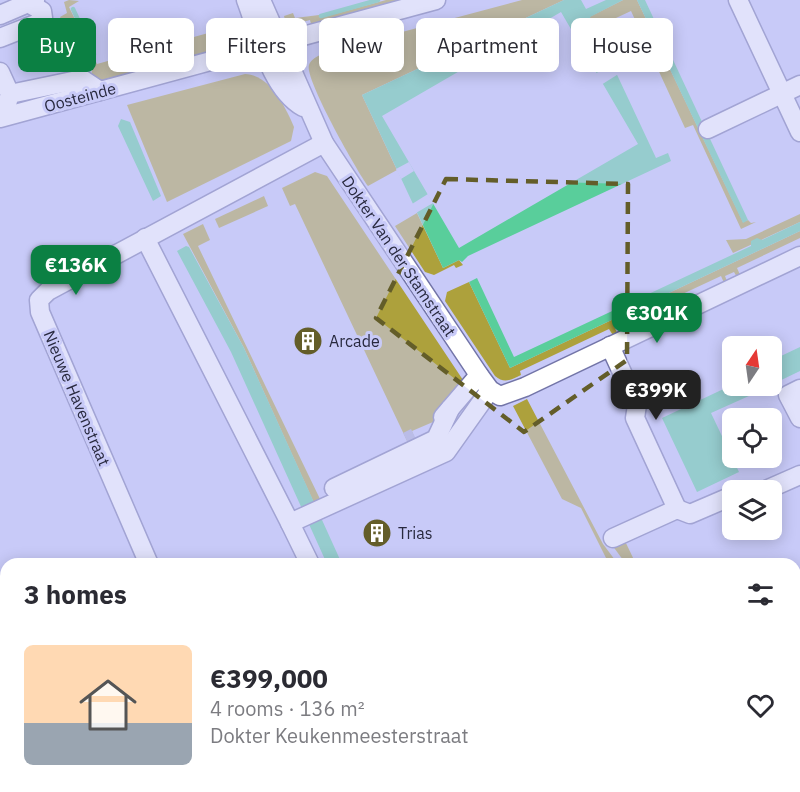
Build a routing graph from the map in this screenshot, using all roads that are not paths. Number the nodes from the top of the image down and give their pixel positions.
1 (246, 0) edge
2 (261, 0) edge
3 (436, 0) edge
4 (738, 0) edge
5 (32, 2) edge
6 (0, 15) edge
7 (256, 18) edge
8 (265, 18) edge
9 (307, 36) edge
10 (0, 38) edge
11 (206, 63) edge
12 (0, 72) edge
13 (286, 72) edge
14 (800, 85) edge
15 (100, 91) junction
16 (10, 94) junction
17 (782, 94) junction
18 (1, 118) edge
19 (708, 129) dead end
20 (800, 132) edge
21 (324, 143) junction
22 (145, 238) junction
23 (800, 256) edge
24 (610, 346) junction
25 (479, 375) junction
26 (800, 389) edge
27 (495, 393) junction
28 (450, 409) junction
29 (800, 418) edge
30 (407, 441) tunnel mouth
31 (800, 475) edge
32 (782, 483) edge
33 (334, 488) dead end
34 (722, 500) edge
35 (677, 509) junction
36 (290, 523) junction
37 (613, 538) dead end
38 (144, 558) edge
39 (307, 558) edge

1 - 7 street, Dokter Van der Stamstraat
2 - 8 street, Dokter Van der Stamstraat
3 - 9 street, Oosteinde
4 - 17 street
5 - 6 street
5 - 10 street
11 - 15 street, Oosteinde
12 - 16 street
13 - 21 street, Dokter Van der Stamstraat
14 - 17 street
15 - 16 street
15 - 18 street, Oosteinde
16 - 18 street
17 - 19 street
17 - 20 street
21 - 22 street, Nieuwe Havenstraat
21 - 25 street, Dokter Van der Stamstraat
22 - 36 street
22 - 38 street, Nieuwe Havenstraat
23 - 24 street
24 - 27 street
24 - 35 street
25 - 27 street, Dokter Van der Stamstraat
25 - 28 street
26 - 29 street
27 - 36 street
28 - 30 street
28 - 33 street
31 - 32 street
34 - 35 street
35 - 37 street
36 - 39 street

